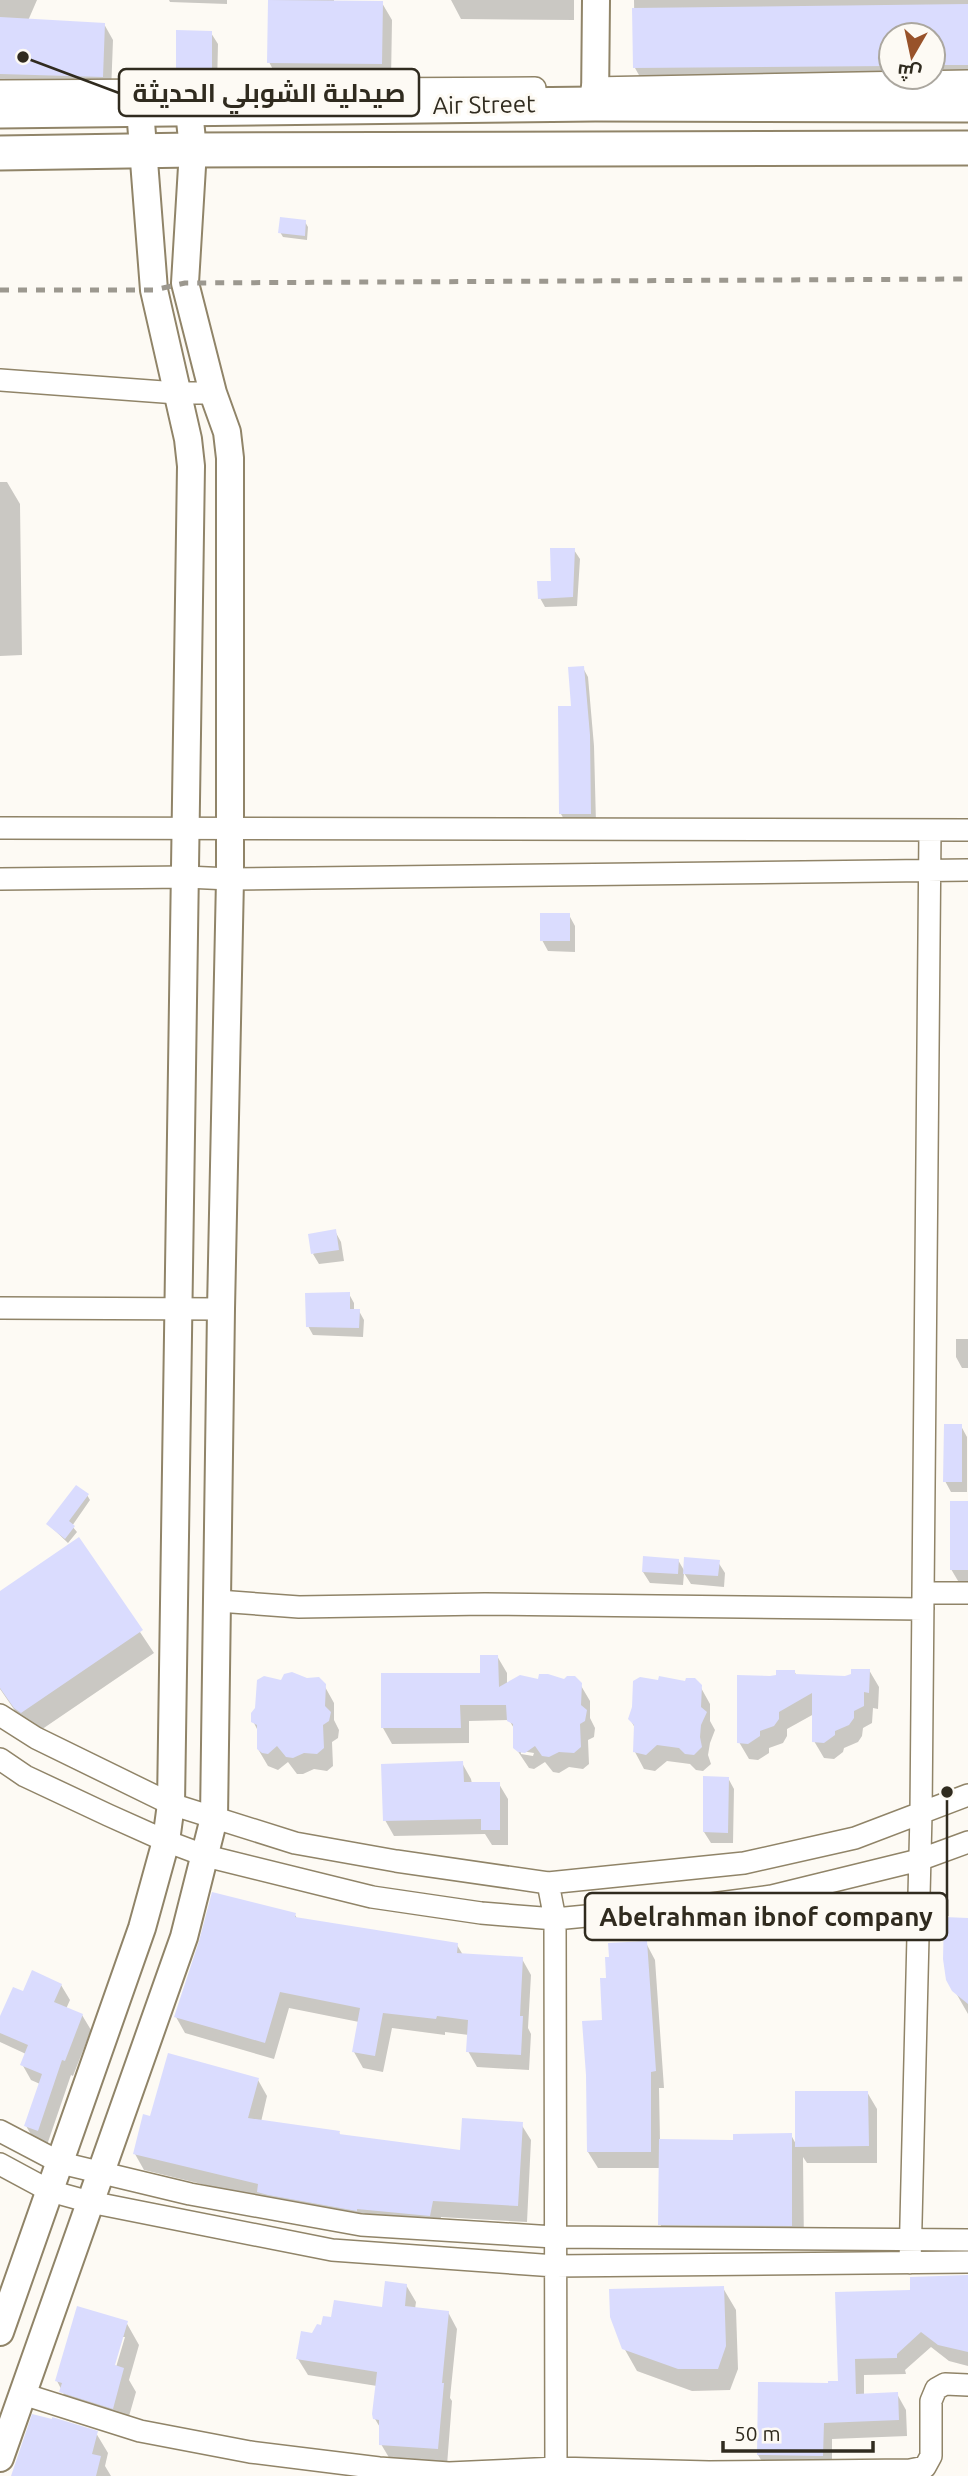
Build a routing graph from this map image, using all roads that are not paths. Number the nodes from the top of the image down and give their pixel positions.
1 (596, 0) edge
2 (968, 81) edge
3 (0, 91) edge
4 (596, 96) junction
5 (968, 105) edge
6 (140, 109) junction
7 (189, 110) junction
8 (0, 111) edge
9 (968, 148) edge
10 (193, 150) junction
11 (142, 152) junction
12 (0, 153) edge
13 (0, 380) edge
14 (177, 393) junction
15 (214, 393) junction
16 (185, 827) junction
17 (0, 828) edge
18 (229, 829) junction
19 (930, 830) junction
20 (968, 830) edge
21 (968, 870) edge
22 (931, 871) junction
23 (186, 877) junction
24 (0, 879) edge
25 (229, 879) junction
26 (177, 1307) junction
27 (0, 1308) edge
28 (221, 1309) junction
29 (968, 1593) edge
30 (218, 1601) junction
31 (923, 1601) junction
32 (0, 1715) edge
33 (0, 1759) edge
34 (968, 1795) edge
35 (171, 1804) junction
36 (921, 1814) junction
37 (214, 1818) junction
38 (166, 1841) junction
39 (968, 1842) edge
40 (206, 1856) junction
41 (919, 1860) junction
42 (548, 1883) junction
43 (555, 1919) junction
44 (0, 2131) edge
45 (61, 2163) junction
46 (0, 2164) edge
47 (101, 2171) junction
48 (51, 2191) junction
49 (90, 2202) junction
50 (554, 2237) junction
51 (968, 2240) edge
52 (909, 2241) junction
53 (968, 2262) edge
54 (910, 2263) junction
55 (555, 2266) junction
56 (0, 2332) edge
57 (968, 2385) edge
58 (23, 2394) junction
59 (0, 2458) edge
60 (556, 2472) edge

1 - 4 street
2 - 4 street
3 - 4 street
4 - 5 main road, Air Street
4 - 7 main road, Air Street
6 - 7 main road, Air Street
6 - 8 main road, Air Street
6 - 11 street
7 - 10 street
9 - 10 main road, Air Street
10 - 11 main road, Air Street
10 - 15 street
11 - 12 main road, Air Street
11 - 14 street
13 - 14 street
14 - 15 street
14 - 16 street
15 - 18 street
16 - 17 street
16 - 18 street
16 - 23 street
18 - 19 street
18 - 25 street
19 - 20 street
19 - 22 street
21 - 22 street
22 - 25 street
22 - 31 street
23 - 24 street
23 - 25 street
23 - 26 street
25 - 28 street
26 - 27 street
26 - 28 street
26 - 35 street
28 - 30 street
29 - 31 street
30 - 31 street
30 - 37 street
31 - 36 street
32 - 35 street
33 - 38 street
34 - 36 street
35 - 37 street
35 - 38 street
36 - 41 street
36 - 42 street
37 - 40 street
37 - 42 street
38 - 40 street
38 - 45 street
39 - 41 street
40 - 43 street
40 - 47 street
41 - 43 street
41 - 52 street
42 - 43 street
43 - 50 street
44 - 45 street
45 - 47 street
45 - 48 street
46 - 48 street
47 - 49 street
47 - 50 street
48 - 49 street
48 - 56 street
49 - 55 street
49 - 58 street
50 - 52 street
50 - 55 street
51 - 52 street
52 - 54 street
53 - 54 street
54 - 55 street
55 - 60 street
57 - 60 street
58 - 59 street
58 - 60 street

